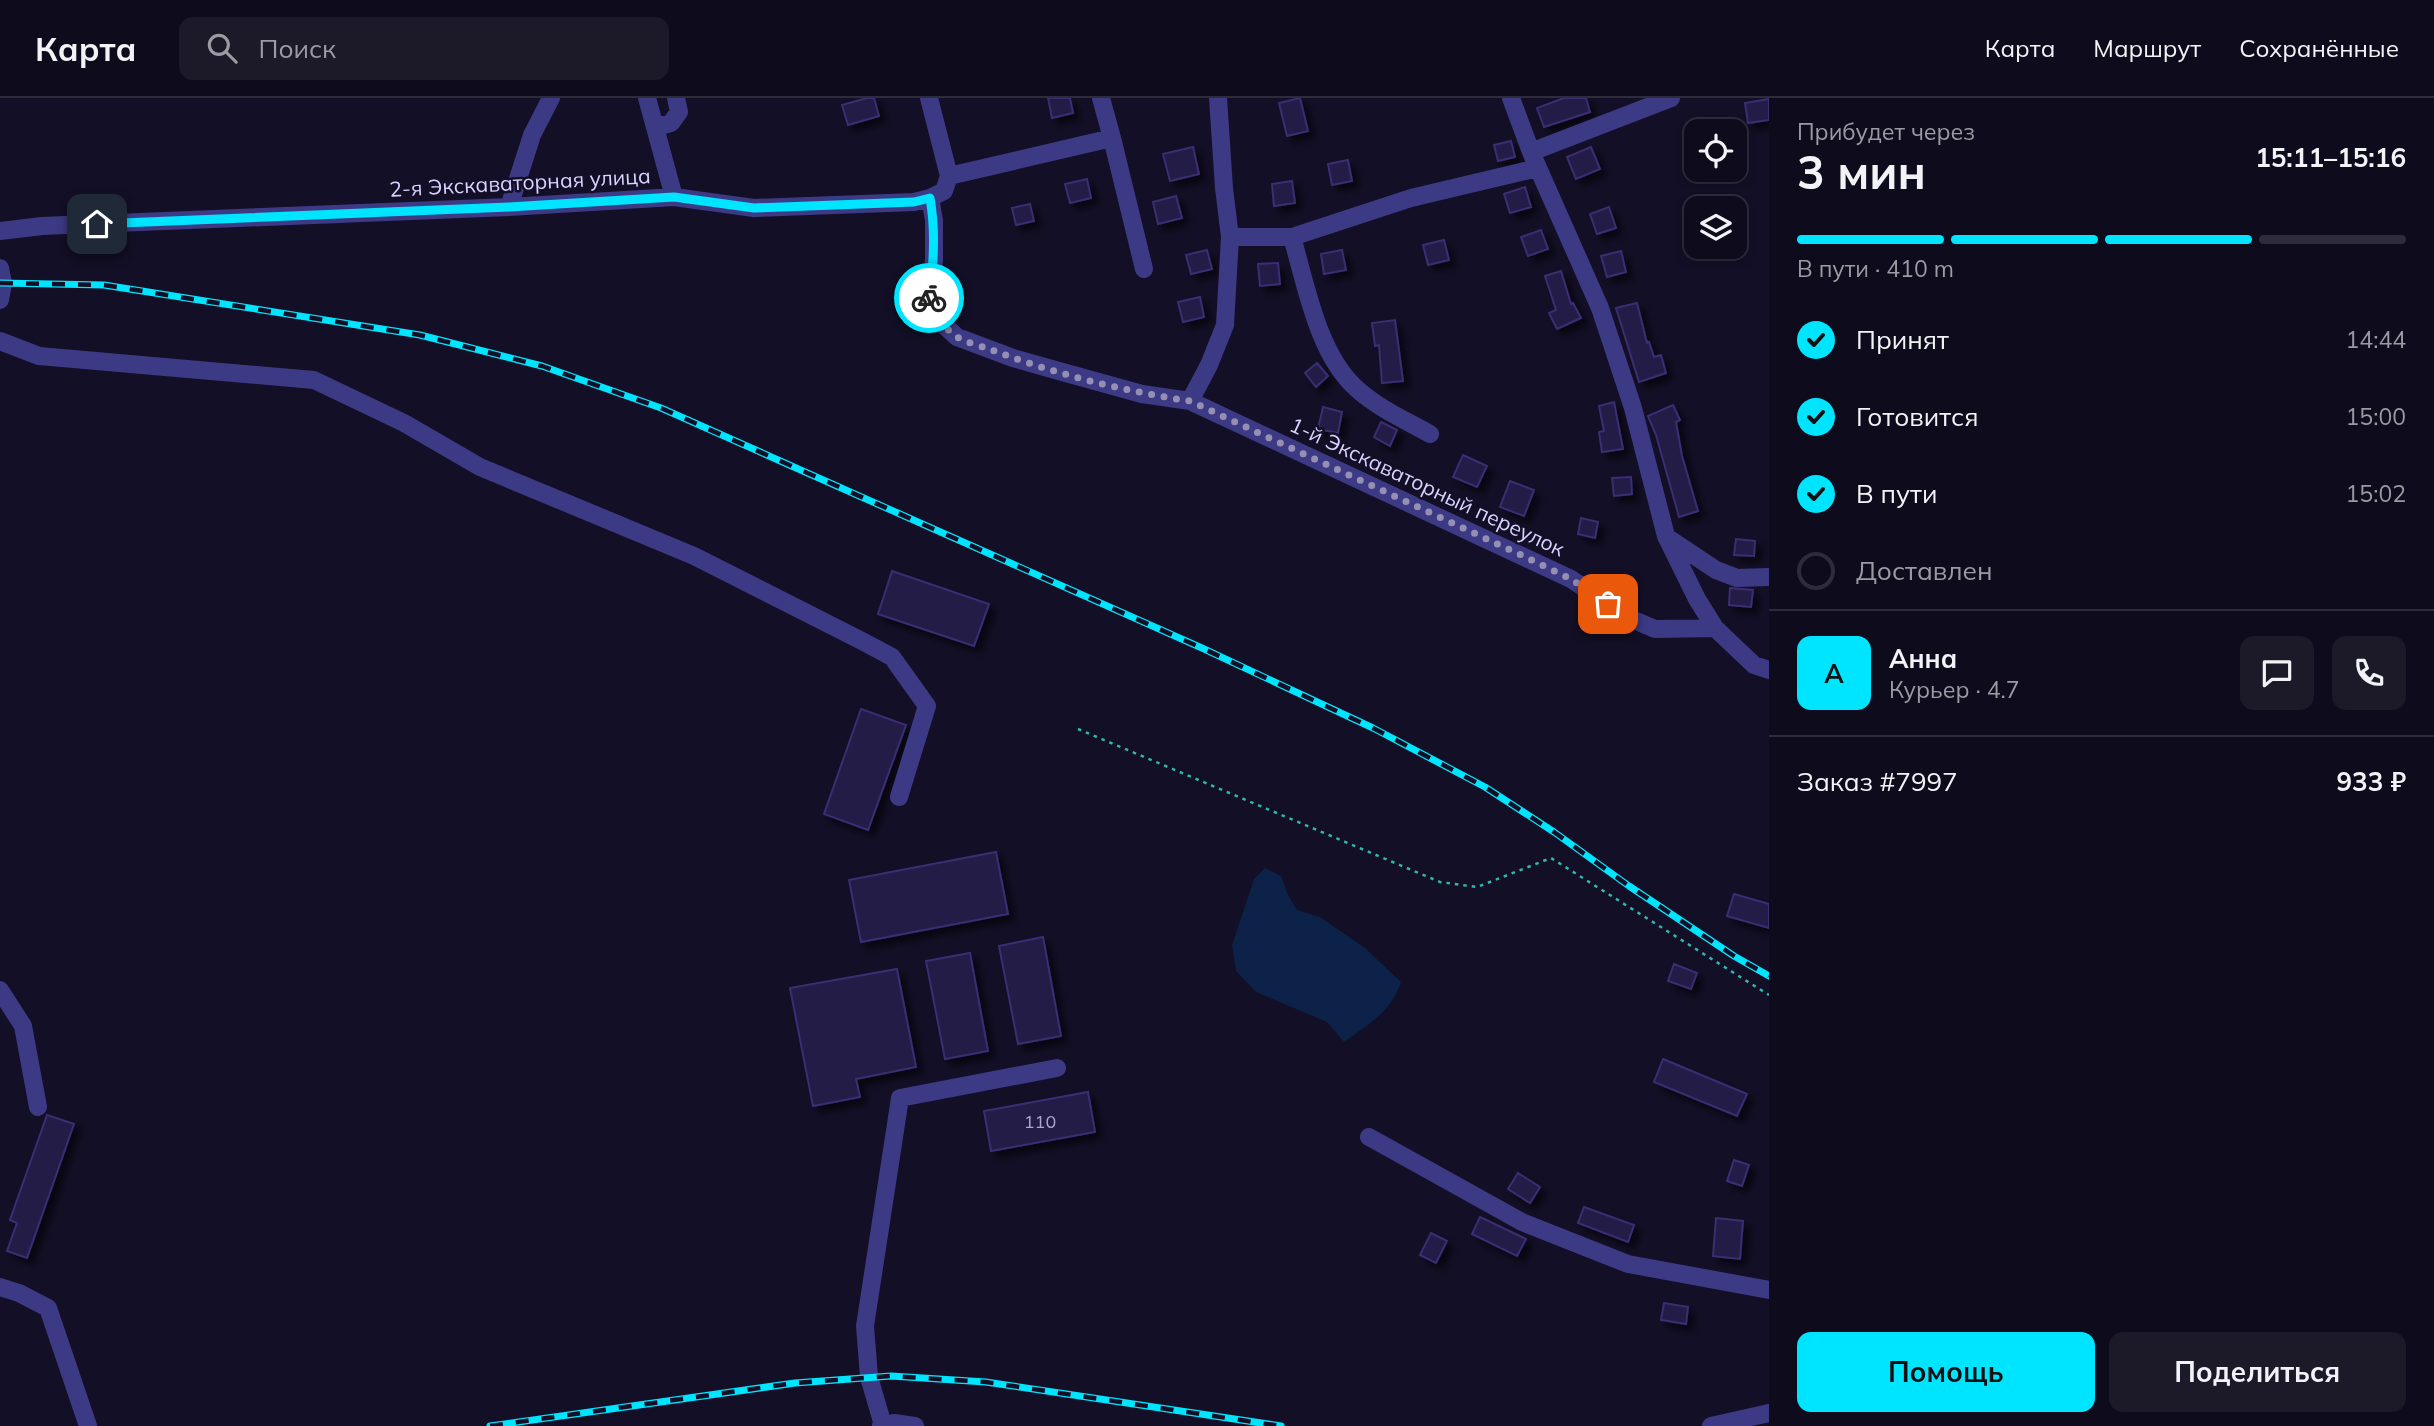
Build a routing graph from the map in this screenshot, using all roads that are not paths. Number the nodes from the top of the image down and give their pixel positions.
1 (551, 98) edge
2 (647, 98) edge
3 (676, 98) edge
4 (929, 98) edge
5 (1101, 98) edge
6 (1218, 98) edge
7 (1511, 98) edge
8 (1671, 98) edge
9 (656, 127) junction
10 (1112, 138) junction
11 (1535, 160) junction
12 (949, 176) junction
13 (674, 197) junction
14 (930, 198) junction
15 (509, 207) junction
16 (0, 231) edge
17 (1230, 237) junction
18 (1292, 237) junction
19 (0, 268) edge
20 (1144, 269) dead end
21 (0, 300) edge
22 (0, 341) edge
23 (1190, 401) junction
24 (1430, 434) dead end
25 (1665, 536) junction
26 (1769, 577) edge
27 (1715, 628) junction
28 (1769, 670) edge
29 (899, 797) dead end
30 (0, 990) edge
31 (1057, 1068) dead end
32 (38, 1107) dead end
33 (1369, 1137) dead end
34 (0, 1287) edge
35 (1769, 1290) edge
36 (1769, 1413) edge
37 (88, 1426) edge
38 (882, 1426) edge
39 (915, 1426) edge
40 (1711, 1426) edge

1 - 15 street
2 - 9 street
3 - 9 street
4 - 12 street
5 - 10 street
6 - 17 street
7 - 11 street
8 - 11 street
9 - 13 street
10 - 12 street
10 - 20 street
11 - 18 street
11 - 25 street
12 - 14 street
13 - 14 street, 2-я Экскаваторная улица
13 - 15 street, 2-я Экскаваторная улица
14 - 23 street, 1-й Экскаваторный переулок
15 - 16 street, 2-я Экскаваторная улица
17 - 18 street
17 - 23 street
18 - 24 street
19 - 21 street
22 - 29 street
23 - 27 street, 1-й Экскаваторный переулок
25 - 26 street
25 - 27 street
27 - 28 street
30 - 32 street
31 - 38 street
33 - 35 street
34 - 37 street
36 - 40 street
38 - 39 street

